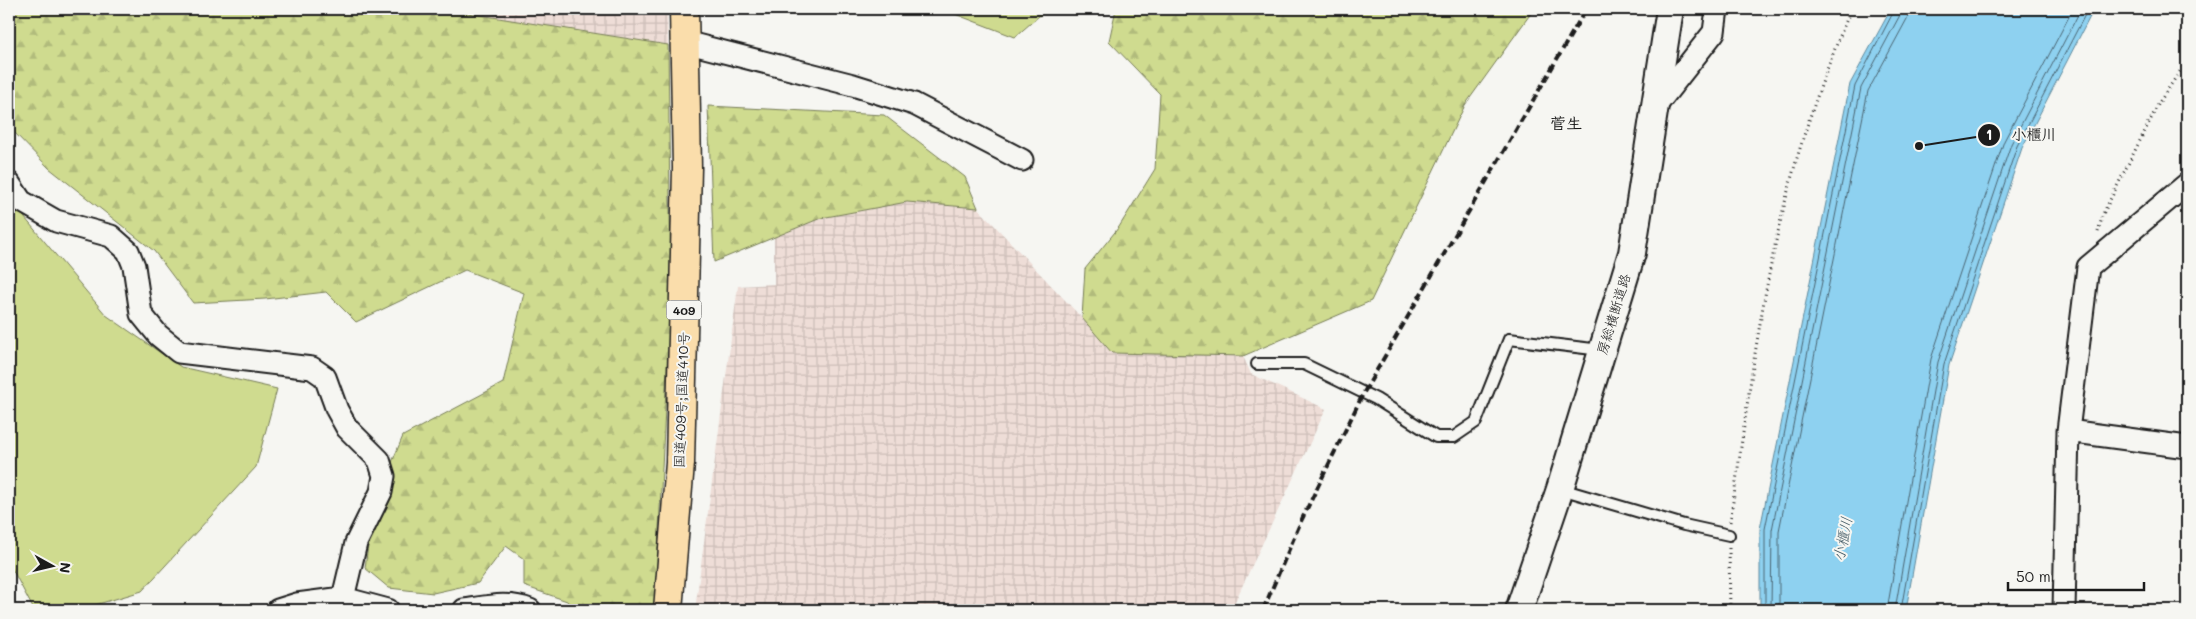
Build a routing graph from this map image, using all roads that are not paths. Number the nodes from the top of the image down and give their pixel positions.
1 (684, 9) edge
2 (1670, 9) edge
3 (1717, 9) edge
4 (685, 42) junction
5 (1655, 107) junction
6 (1022, 160) dead end
7 (9, 184) edge
8 (2187, 184) edge
9 (1602, 350) junction
10 (1257, 364) dead end
11 (2068, 431) junction
12 (2187, 447) edge
13 (1560, 489) junction
14 (1728, 535) road end
15 (343, 598) junction
16 (278, 610) edge
17 (388, 610) edge
18 (464, 610) edge
19 (530, 610) edge
20 (668, 610) edge
21 (1519, 610) edge
22 (2064, 610) edge

1 - 4 highway, 国道409号;国道410号 / 409
2 - 5 street, 房総横断道路
3 - 5 street
4 - 6 street
4 - 20 highway, 国道409号;国道410号 / 409
5 - 9 street, 房総横断道路
7 - 15 street
8 - 11 street
9 - 10 lane
9 - 13 street, 房総横断道路
11 - 12 street
11 - 22 street
13 - 14 lane
13 - 21 street, 房総横断道路
15 - 16 street
15 - 17 street
18 - 19 street

